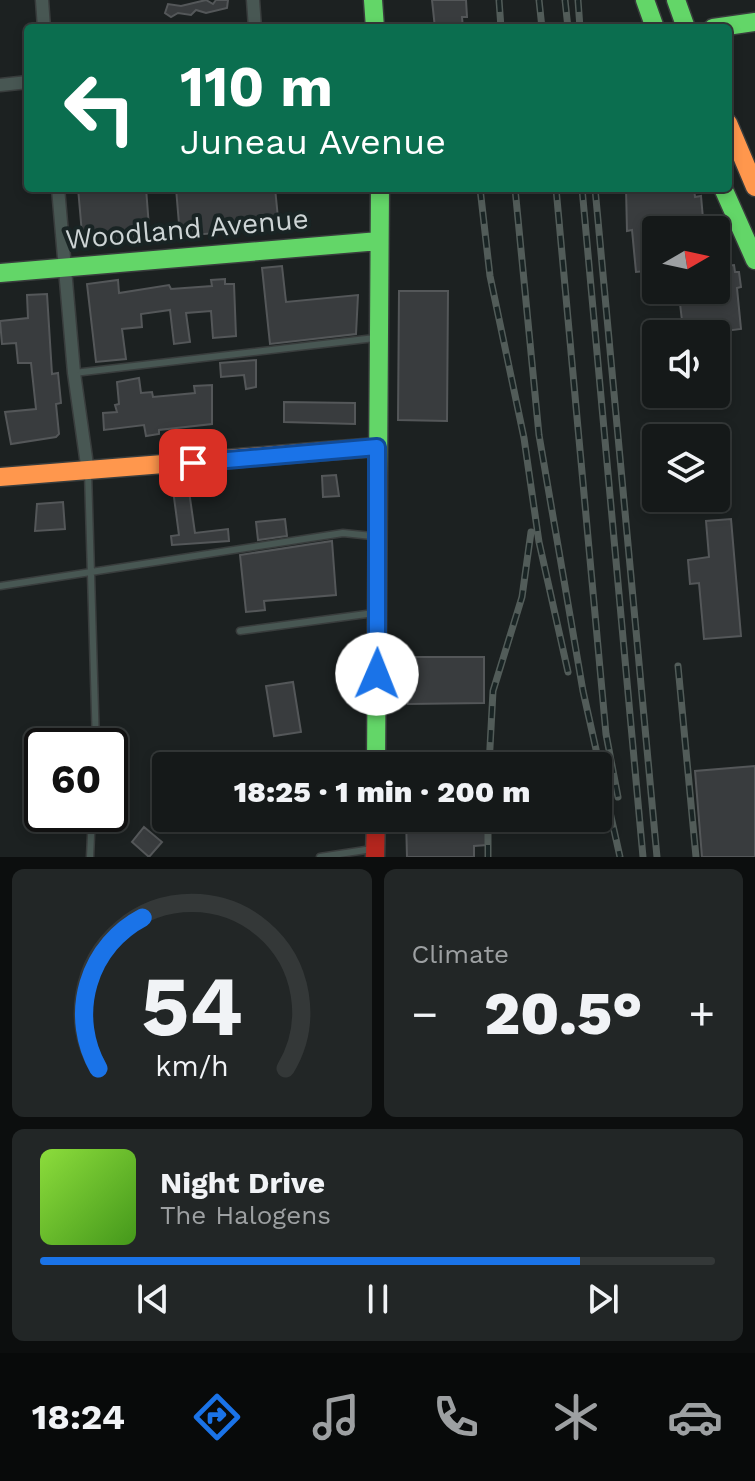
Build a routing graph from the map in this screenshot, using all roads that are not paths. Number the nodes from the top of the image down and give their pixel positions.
1 (42, 0) edge
2 (253, 0) edge
3 (373, 0) edge
4 (645, 0) edge
5 (676, 0) edge
6 (755, 22) edge
7 (44, 24) edge
8 (255, 24) edge
9 (375, 24) edge
10 (654, 24) edge
11 (685, 24) edge
12 (732, 25) edge
13 (24, 82) edge
14 (0, 85) edge
15 (732, 132) edge
16 (755, 187) edge
17 (58, 192) edge
18 (380, 192) edge
19 (725, 192) edge
20 (379, 241) junction
21 (755, 260) edge
22 (65, 267) junction
23 (0, 273) edge
24 (378, 338) junction
25 (74, 373) junction
26 (377, 447) junction
27 (88, 472) junction
28 (0, 477) edge
29 (378, 536) junction
30 (90, 571) junction
31 (0, 586) edge
32 (377, 612) junction
33 (240, 631) dead end
34 (95, 728) edge
35 (376, 752) edge
36 (91, 832) edge
37 (376, 832) edge
38 (375, 853) edge
39 (90, 857) edge
40 (320, 857) edge

1 - 7 street
2 - 8 street
3 - 9 main road
4 - 10 main road
5 - 11 main road
6 - 12 main road
13 - 14 street
15 - 16 main road
17 - 22 street
18 - 20 main road
19 - 21 main road
20 - 22 main road, Woodland Avenue
20 - 24 main road
22 - 23 main road, Woodland Avenue
22 - 25 street
24 - 25 lane
24 - 26 main road
25 - 27 street
26 - 27 main road
26 - 29 main road
27 - 28 main road
27 - 30 lane
29 - 30 lane
29 - 32 main road
30 - 31 lane
30 - 34 lane
32 - 33 lane
32 - 35 main road
36 - 39 lane
37 - 38 main road
38 - 40 lane

